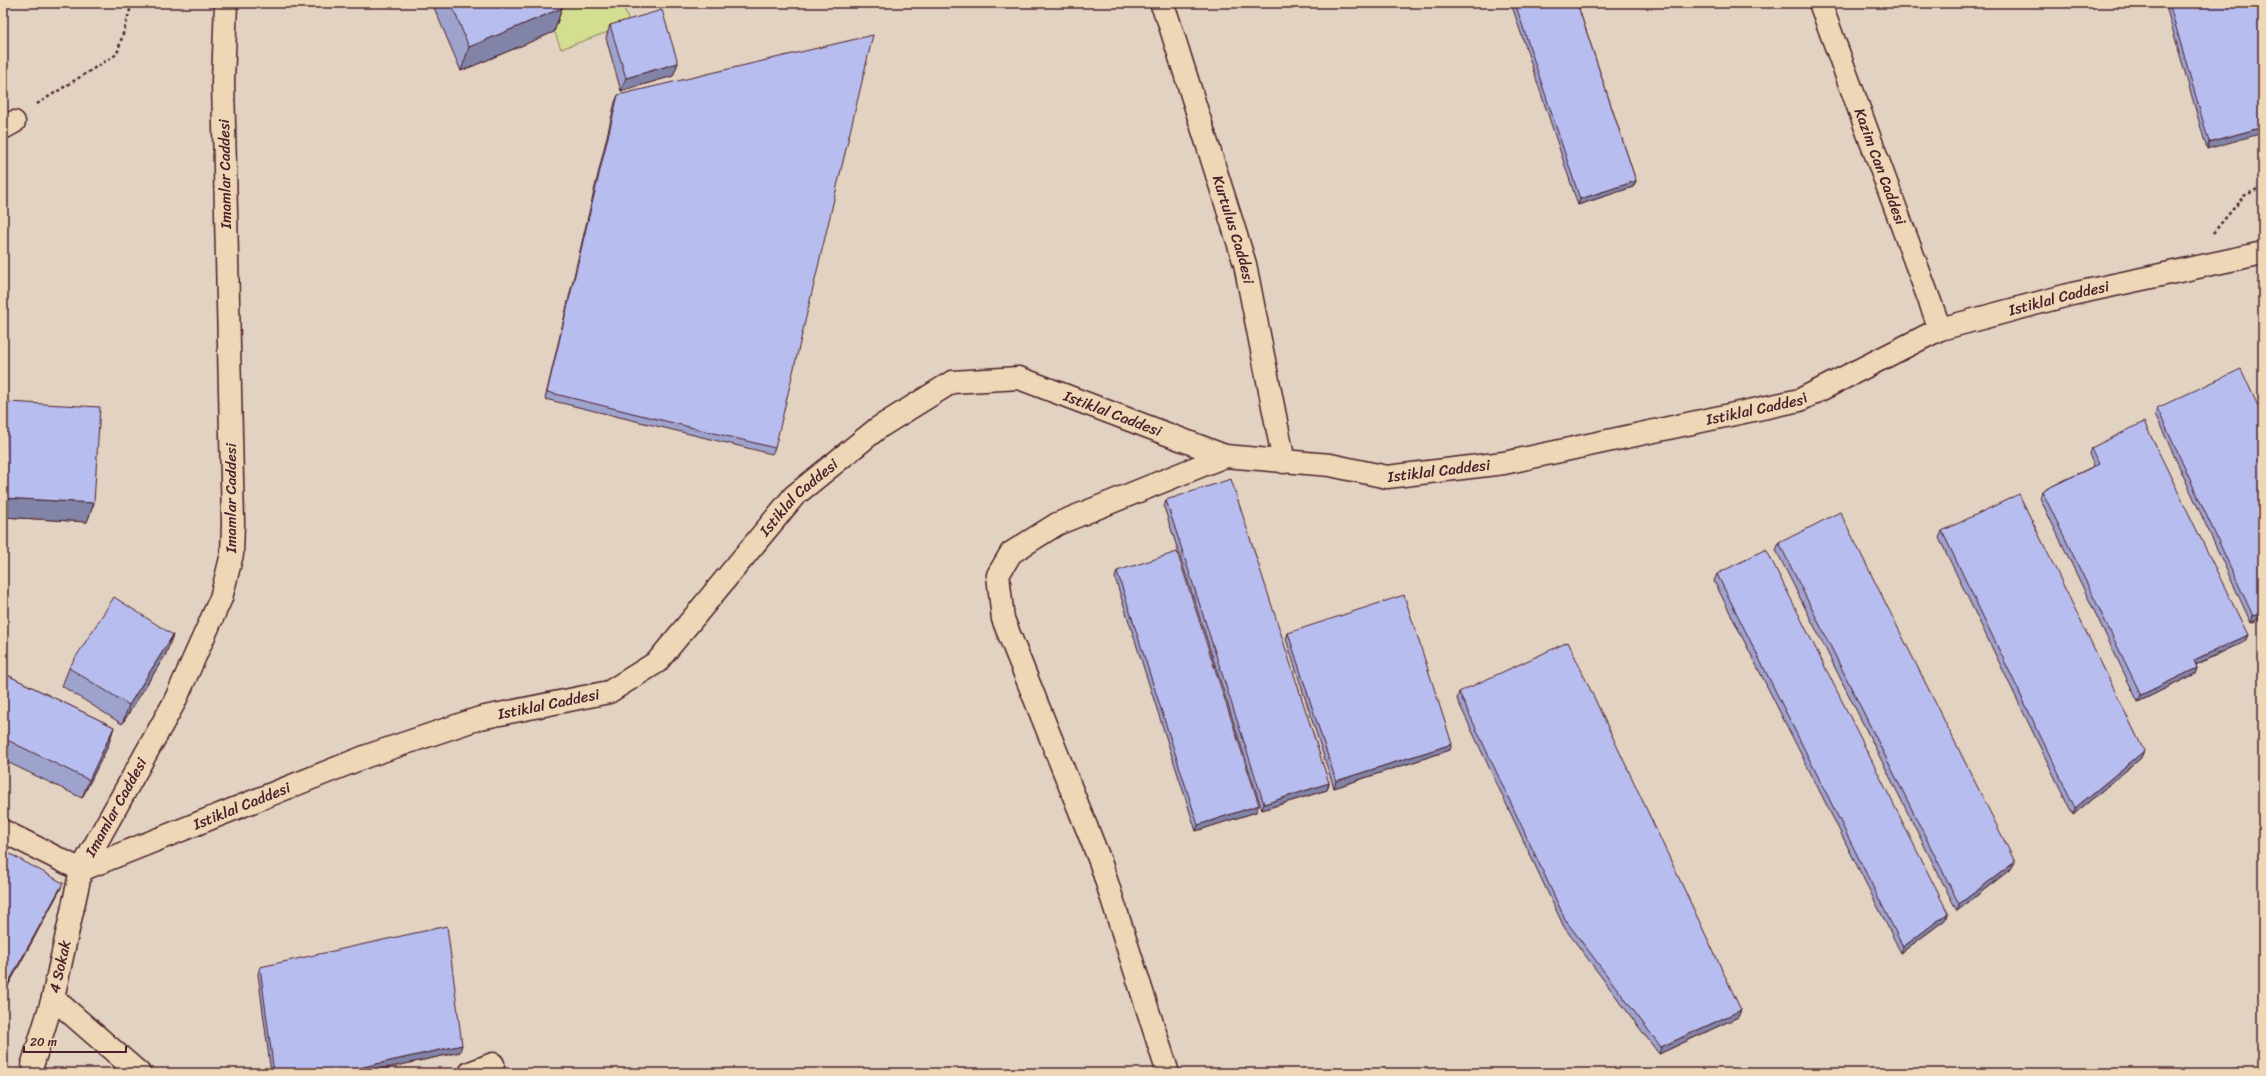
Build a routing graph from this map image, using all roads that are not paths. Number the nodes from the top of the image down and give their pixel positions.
1 (226, 3) edge
2 (1161, 3) edge
3 (1820, 3) edge
4 (2263, 253) edge
5 (1940, 329) junction
6 (1225, 456) junction
7 (1284, 462) junction
8 (3, 830) edge
9 (81, 870) junction
10 (53, 998) junction
11 (33, 1063) dead end
12 (493, 1064) dead end
13 (139, 1073) edge
14 (470, 1073) edge
15 (1168, 1073) edge

1 - 9 street, Imamlar Caddesi
2 - 7 street, Kurtulus Caddesi
3 - 5 street, Kazim Can Caddesi
4 - 5 street, Istiklal Caddesi
5 - 7 street, Istiklal Caddesi
6 - 7 street, Istiklal Caddesi
6 - 9 street, Istiklal Caddesi
6 - 15 street
8 - 9 street, Imamlar Caddesi
9 - 10 street, 4 Sokak
10 - 11 street, 4 Sokak
10 - 13 street
12 - 14 street

